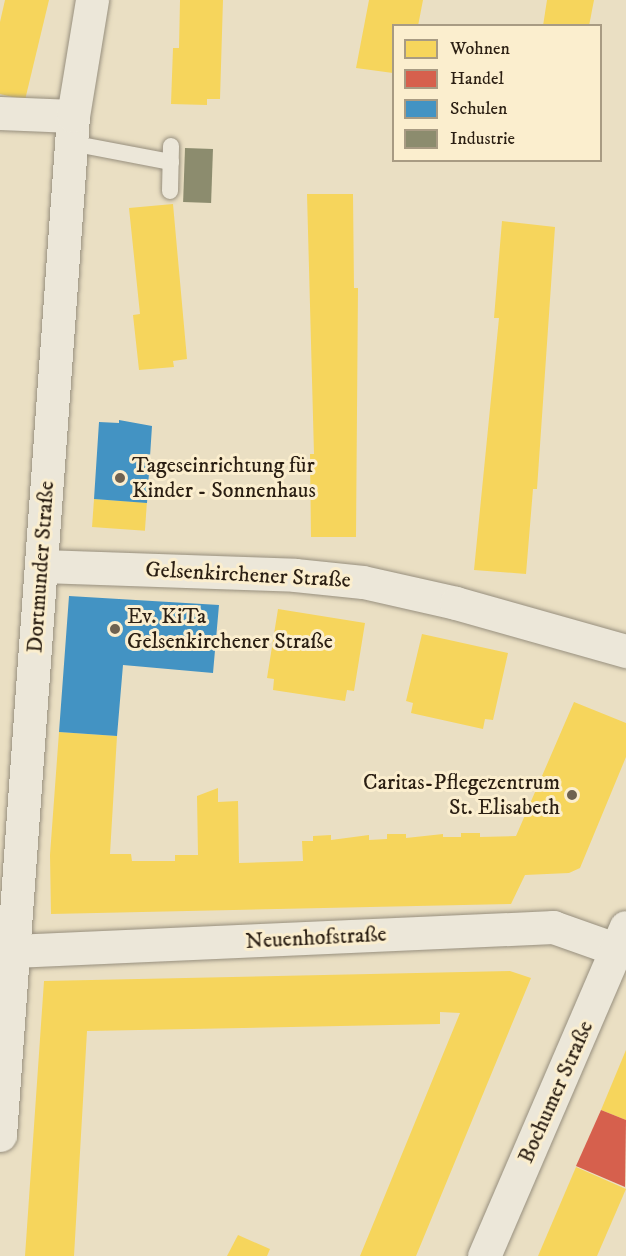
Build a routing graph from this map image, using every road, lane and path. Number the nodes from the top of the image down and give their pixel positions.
1 (92, 0) edge
2 (0, 113) edge
3 (72, 130) junction
4 (170, 191) dead end
5 (42, 566) junction
6 (626, 651) edge
7 (621, 938) edge
8 (13, 951) junction
9 (0, 1135) edge
10 (484, 1256) edge

1 - 3 street, Dortmunder Straße
2 - 3 street
3 - 4 lane
3 - 5 street, Dortmunder Straße
5 - 6 street, Gelsenkirchener Straße
5 - 8 street, Dortmunder Straße
7 - 8 street, Neuenhofstraße
7 - 10 street, Bochumer Straße
8 - 9 street, Dortmunder Straße

